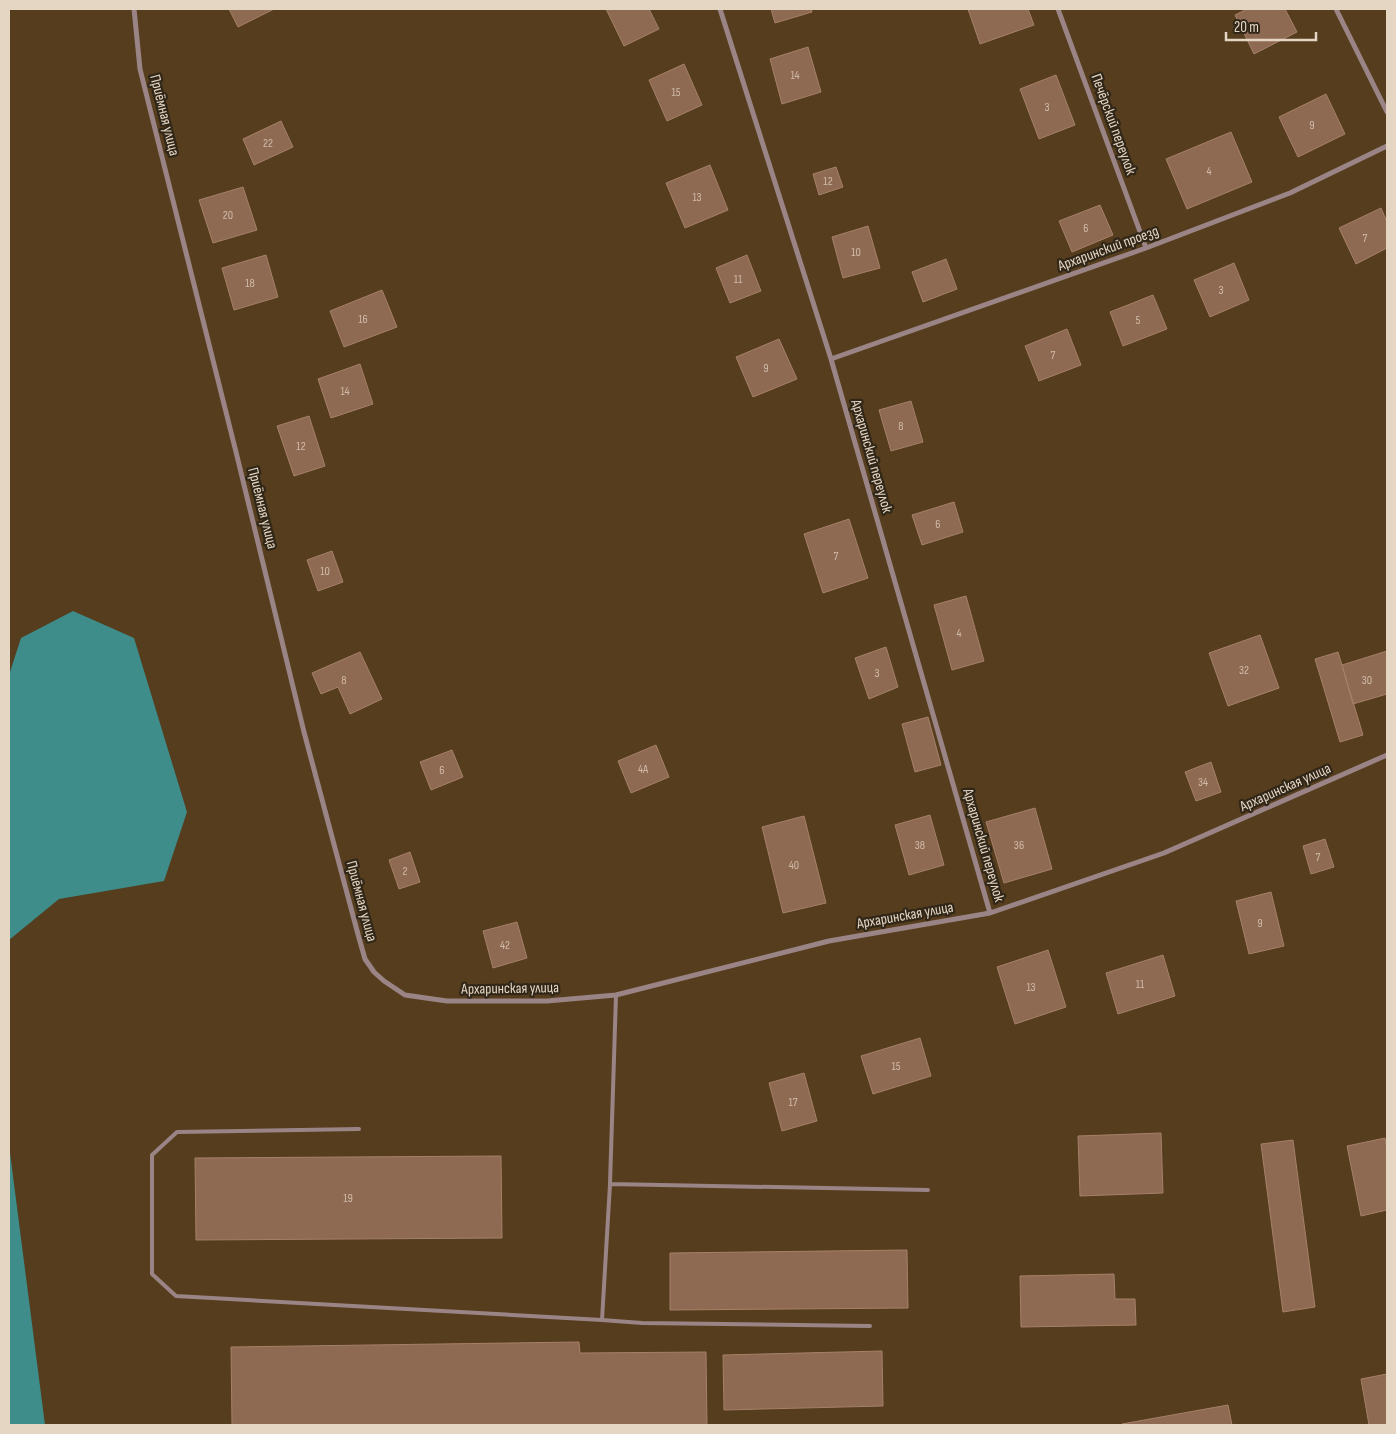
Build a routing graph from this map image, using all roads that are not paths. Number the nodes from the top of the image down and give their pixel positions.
1 (134, 9) edge
2 (720, 9) edge
3 (1058, 9) edge
4 (1336, 9) edge
5 (1387, 112) edge
6 (1387, 146) edge
7 (1146, 248) junction
8 (831, 359) junction
9 (1387, 755) edge
10 (990, 913) junction
11 (404, 995) joint
12 (616, 996) junction
13 (359, 1130) dead end
14 (610, 1184) junction
15 (928, 1190) dead end
16 (602, 1320) junction
17 (870, 1326) dead end

1 - 11 street, Приёмная улица
2 - 8 street, Архаринский переулок
3 - 7 street, Печёрский переулок
4 - 5 street
6 - 7 street, Архаринский проезд
7 - 8 street, Архаринский проезд
8 - 10 street, Архаринский переулок
9 - 10 street, Архаринская улица
10 - 12 street, Архаринская улица
11 - 12 street, Архаринская улица
12 - 14 lane
13 - 16 lane
14 - 15 lane
14 - 16 lane
16 - 17 lane

